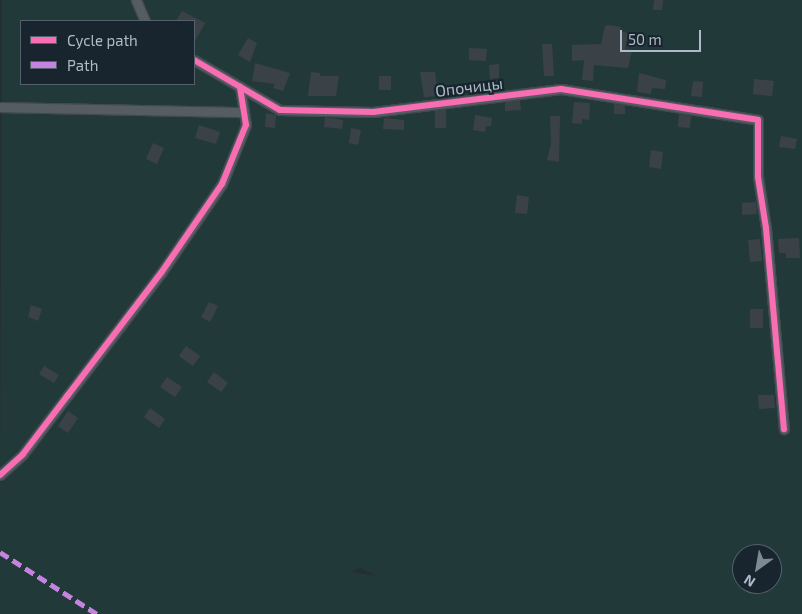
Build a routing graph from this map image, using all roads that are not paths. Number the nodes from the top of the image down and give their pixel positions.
1 (136, 0) edge
2 (145, 20) edge
3 (195, 61) edge
4 (240, 86) junction
5 (0, 107) edge
6 (243, 112) junction
7 (784, 429) dead end
8 (0, 475) edge

1 - 2 street
3 - 4 street, Опочицы
4 - 6 street
4 - 7 street, Опочицы
5 - 6 street
6 - 8 street

